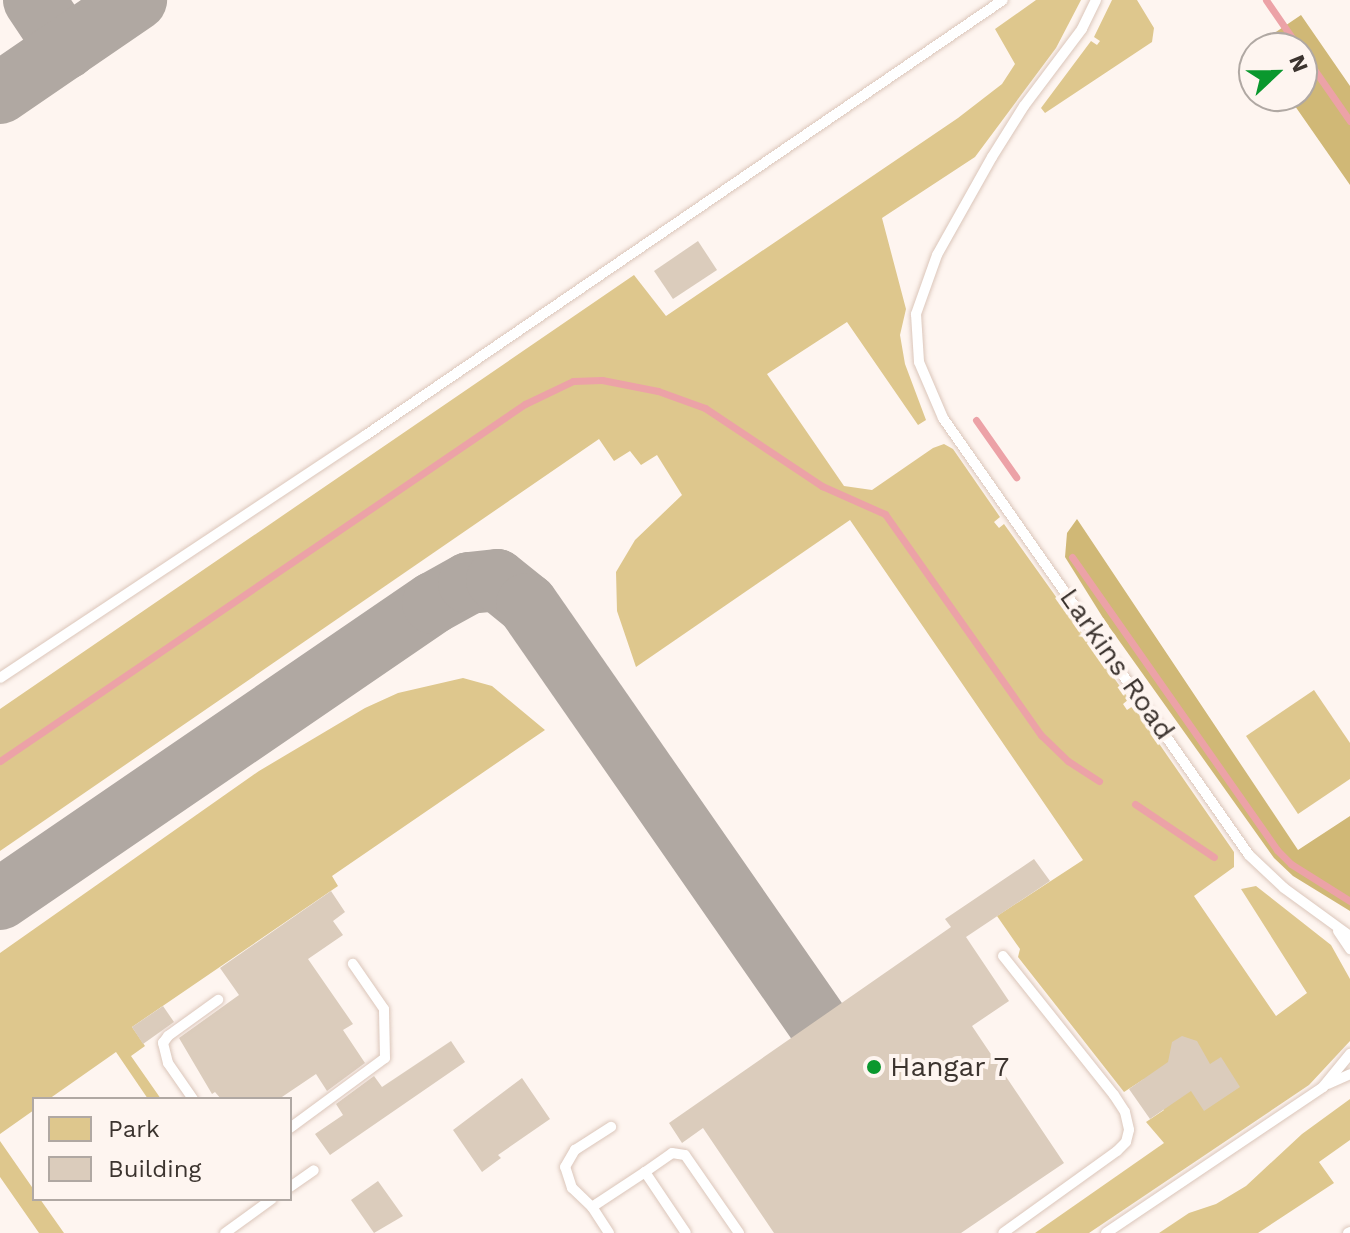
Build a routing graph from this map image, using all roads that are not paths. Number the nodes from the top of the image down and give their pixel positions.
1 (1003, 0) edge
2 (1096, 0) edge
3 (0, 678) edge
4 (1335, 926) junction
5 (1350, 936) edge
6 (1350, 949) edge
7 (1003, 956) dead end
8 (353, 964) dead end
9 (218, 1000) dead end
10 (1350, 1054) edge
11 (1350, 1074) edge
12 (1323, 1087) junction
13 (192, 1097) edge
14 (292, 1127) edge
15 (611, 1127) dead end
16 (314, 1170) dead end
17 (645, 1172) junction
18 (292, 1186) edge
19 (266, 1201) edge
20 (592, 1207) junction
21 (1122, 1228) edge
22 (225, 1233) edge
23 (609, 1233) edge
24 (686, 1233) edge
25 (739, 1233) edge
26 (1003, 1233) edge
27 (1106, 1233) edge

1 - 3 lane
2 - 4 lane, Larkins Road
4 - 5 lane, Larkins Road
4 - 6 lane
7 - 26 lane
8 - 14 lane
9 - 13 lane
10 - 12 lane
11 - 12 lane
12 - 21 lane
15 - 20 lane
16 - 18 lane
17 - 20 lane
17 - 24 lane
17 - 25 lane
19 - 22 lane
20 - 23 lane
21 - 27 lane

